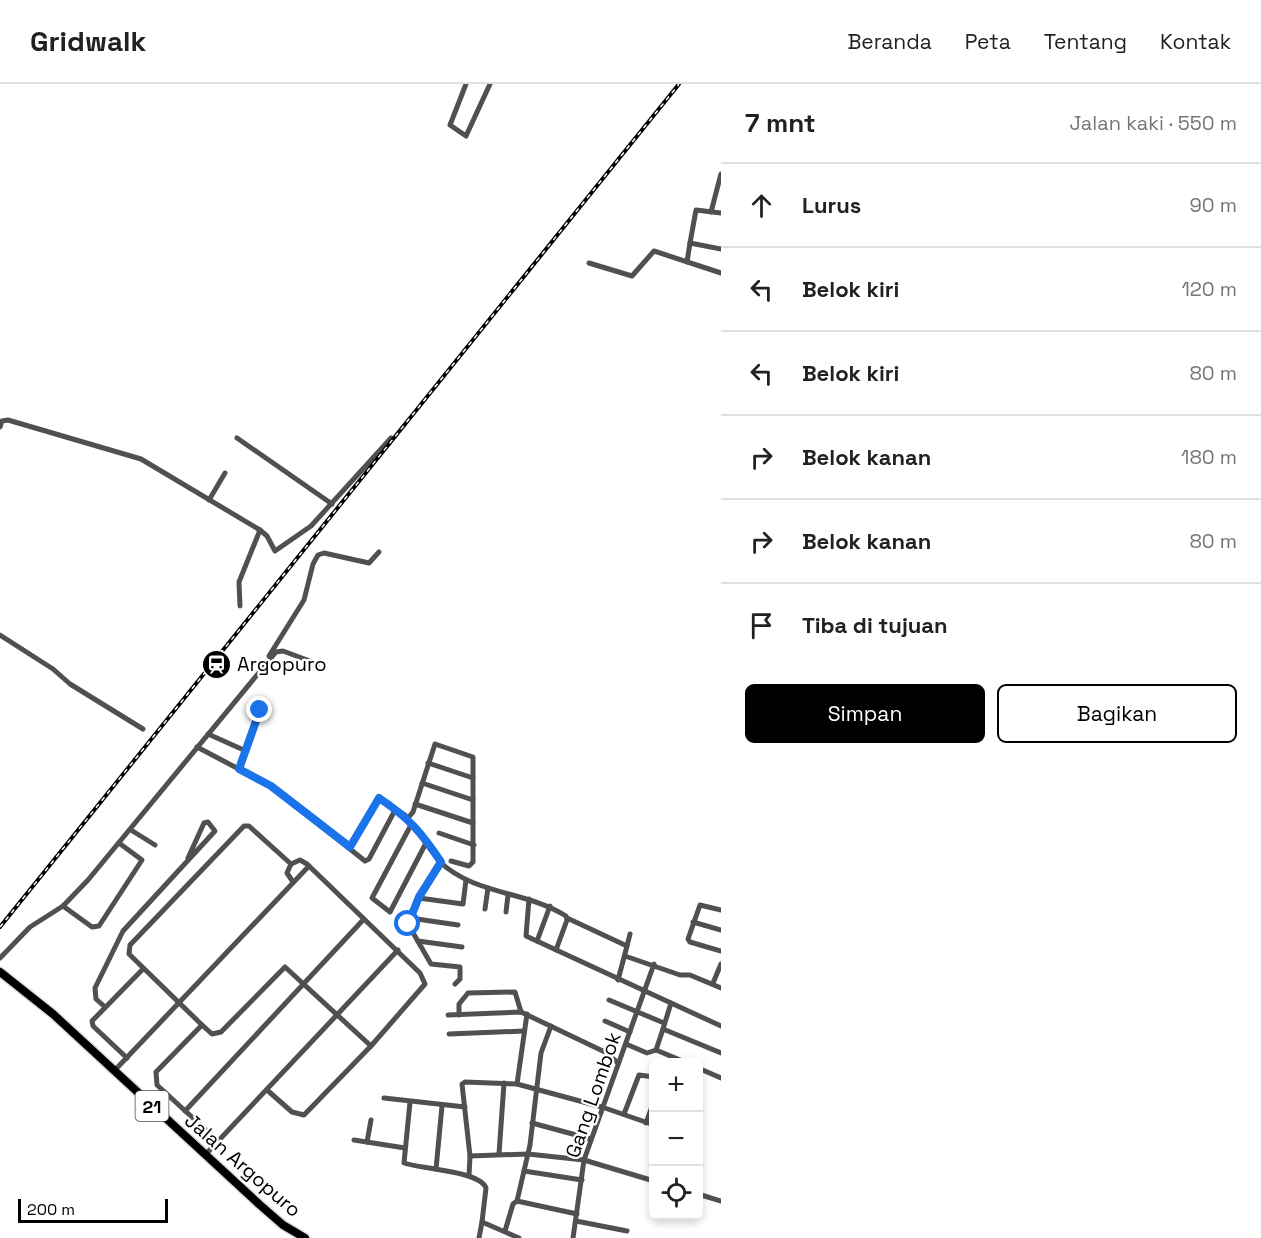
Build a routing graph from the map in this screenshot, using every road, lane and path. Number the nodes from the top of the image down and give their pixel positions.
1 (466, 84) edge
2 (490, 84) edge
3 (721, 174) edge
4 (720, 184) edge
5 (711, 212) junction
6 (721, 213) edge
7 (690, 243) junction
8 (721, 249) edge
9 (687, 262) junction
10 (589, 263) dead end
11 (721, 270) edge
12 (0, 427) edge
13 (237, 438) dead end
14 (391, 438) dead end
15 (225, 473) dead end
16 (209, 500) junction
17 (332, 504) junction
18 (260, 530) junction
19 (379, 552) dead end
20 (240, 606) dead end
21 (0, 635) edge
22 (318, 664) dead end
23 (262, 668) junction
24 (260, 710) dead end
25 (142, 729) dead end
26 (208, 734) junction
27 (197, 747) junction
28 (246, 750) junction
29 (428, 763) junction
30 (239, 769) junction
31 (473, 778) junction
32 (422, 783) junction
33 (473, 800) junction
34 (415, 804) junction
35 (399, 811) junction
36 (410, 820) junction
37 (473, 823) junction
38 (131, 830) junction
39 (439, 833) dead end
40 (426, 841) junction
41 (119, 843) junction
42 (155, 845) dead end
43 (474, 845) junction
44 (350, 847) junction
45 (188, 858) junction
46 (452, 861) dead end
47 (441, 862) junction
48 (291, 864) junction
49 (309, 866) junction
50 (466, 880) junction
51 (293, 882) junction
52 (488, 888) junction
53 (508, 895) junction
54 (419, 897) junction
55 (529, 899) junction
56 (63, 906) junction
57 (550, 906) junction
58 (484, 909) dead end
59 (721, 910) edge
60 (506, 912) dead end
61 (410, 918) junction
62 (567, 918) junction
63 (364, 919) junction
64 (693, 922) junction
65 (458, 925) dead end
66 (721, 930) edge
67 (630, 934) dead end
68 (418, 941) junction
69 (537, 941) junction
70 (627, 946) junction
71 (462, 947) dead end
72 (398, 950) junction
73 (556, 950) junction
74 (721, 951) edge
75 (625, 956) junction
76 (0, 958) edge
77 (654, 964) junction
78 (720, 967) edge
79 (143, 969) junction
80 (0, 972) edge
81 (618, 980) junction
82 (713, 983) junction
83 (304, 984) junction
84 (455, 984) dead end
85 (721, 988) edge
86 (646, 991) junction
87 (609, 1000) dead end
88 (180, 1002) junction
89 (671, 1004) junction
90 (105, 1007) junction
91 (637, 1012) junction
92 (524, 1013) junction
93 (337, 1015) junction
94 (459, 1015) junction
95 (448, 1016) dead end
96 (604, 1021) dead end
97 (202, 1025) junction
98 (551, 1026) junction
99 (663, 1026) junction
100 (721, 1026) edge
101 (525, 1032) junction
102 (630, 1032) junction
103 (449, 1034) dead end
104 (626, 1044) junction
105 (371, 1047) junction
106 (656, 1050) junction
107 (606, 1053) junction
108 (721, 1053) edge
109 (622, 1054) junction
110 (127, 1058) junction
111 (675, 1058) edge
112 (618, 1063) junction
113 (703, 1070) edge
114 (114, 1071) junction
115 (649, 1076) edge
116 (721, 1078) edge
117 (504, 1083) junction
118 (517, 1084) junction
119 (536, 1088) junction
120 (267, 1090) junction
121 (384, 1098) dead end
122 (410, 1102) junction
123 (442, 1106) junction
124 (465, 1107) junction
125 (602, 1107) junction
126 (185, 1111) junction
127 (650, 1112) edge
128 (624, 1114) junction
129 (370, 1120) dead end
130 (532, 1123) junction
131 (646, 1123) junction
132 (649, 1124) edge
133 (591, 1139) junction
134 (354, 1140) dead end
135 (218, 1141) junction
136 (367, 1142) junction
137 (405, 1148) junction
138 (499, 1154) junction
139 (528, 1154) junction
140 (205, 1155) junction
141 (470, 1156) junction
142 (584, 1160) junction
143 (436, 1169) junction
144 (524, 1171) junction
145 (469, 1176) junction
146 (649, 1179) edge
147 (582, 1180) junction
148 (703, 1195) edge
149 (517, 1201) junction
150 (721, 1201) edge
151 (577, 1214) junction
152 (576, 1221) junction
153 (482, 1222) junction
154 (505, 1231) junction
155 (627, 1231) dead end
156 (305, 1238) edge
157 (479, 1238) edge
158 (519, 1238) edge
159 (573, 1238) edge

1 - 2 street
3 - 4 street
4 - 5 street
5 - 6 street
5 - 7 street
7 - 8 street
7 - 9 street
9 - 10 street
9 - 11 street
12 - 16 street
13 - 17 street
14 - 17 street
15 - 16 street
16 - 18 street
17 - 18 street
18 - 20 street
19 - 23 street
21 - 25 street
22 - 23 street
23 - 26 street
24 - 28 street
26 - 27 street
26 - 28 street
27 - 30 street
27 - 38 street
28 - 30 street
29 - 31 street
29 - 31 street
29 - 32 street
30 - 44 street
31 - 33 street
32 - 33 street
32 - 34 street
33 - 37 street
34 - 36 street
34 - 37 street
35 - 36 street
35 - 44 street
35 - 44 street
36 - 40 street
36 - 40 street
37 - 43 street
38 - 41 street
38 - 42 street
39 - 43 street
40 - 47 street
41 - 56 street
41 - 56 street
43 - 46 street
45 - 45 street
45 - 90 street
47 - 50 street
47 - 54 street
48 - 49 street
48 - 51 street
48 - 79 street
49 - 51 street
49 - 63 street
50 - 52 street
50 - 54 street
51 - 88 street
52 - 53 street
52 - 58 street
53 - 55 street
53 - 60 street
54 - 61 street
55 - 57 street
55 - 69 street
56 - 76 street
57 - 62 street
57 - 69 street
59 - 64 street
61 - 65 street
61 - 68 street
62 - 70 street
62 - 73 street
63 - 72 street
63 - 83 street
64 - 66 street
64 - 74 street
67 - 70 street
68 - 71 street
68 - 84 street
69 - 73 street
70 - 75 street
72 - 93 street
72 - 105 street
73 - 81 street
75 - 77 street
75 - 81 street
77 - 82 street
77 - 86 street, Gang Lombok
78 - 82 street
79 - 88 street
79 - 90 street
80 - 114 highway, Jalan Argopuro / 21
81 - 86 street
82 - 85 street
83 - 93 street
83 - 97 street
83 - 126 street
86 - 89 street
86 - 91 street, Gang Lombok
87 - 91 street
88 - 97 street
88 - 110 street
89 - 99 street
89 - 100 street
90 - 110 street
91 - 99 street
91 - 102 street, Gang Lombok
92 - 94 street
92 - 94 street
92 - 98 street
92 - 101 street
93 - 105 street
93 - 120 street
94 - 95 street
96 - 102 street
97 - 126 street
98 - 107 street
98 - 119 street
99 - 106 street
99 - 108 street
101 - 103 street
101 - 118 street
102 - 104 street, Gang Lombok
104 - 106 street
104 - 109 street, Gang Lombok
105 - 120 street
106 - 111 street
107 - 109 street
107 - 112 street
109 - 112 street, Gang Lombok
110 - 114 street
112 - 125 street, Gang Lombok
113 - 116 street
114 - 140 highway, Jalan Argopuro / 21
115 - 128 street
117 - 118 street
117 - 124 street
117 - 138 street
118 - 119 street
119 - 125 street
119 - 130 street
120 - 135 street
121 - 122 street
122 - 123 street
122 - 137 street
123 - 124 street
123 - 143 street
124 - 141 street
125 - 128 street
125 - 133 street, Gang Lombok
126 - 135 street
127 - 131 street
128 - 131 street
129 - 136 street
130 - 133 street
130 - 139 street
131 - 132 street
133 - 142 street, Gang Lombok
134 - 136 street
135 - 140 street
136 - 137 street
137 - 143 street
138 - 139 street
138 - 141 street
139 - 142 street
139 - 144 street
140 - 156 highway, Jalan Argopuro / 21
141 - 145 street
142 - 146 street
142 - 147 street, Gang Lombok
143 - 145 street
144 - 147 street
144 - 149 street
145 - 153 street
147 - 151 street, Gang Lombok
148 - 150 street
149 - 151 street
149 - 154 street
151 - 152 street, Gang Lombok
152 - 155 street
152 - 159 street, Gang Lombok
153 - 154 street
153 - 157 street
154 - 158 street

